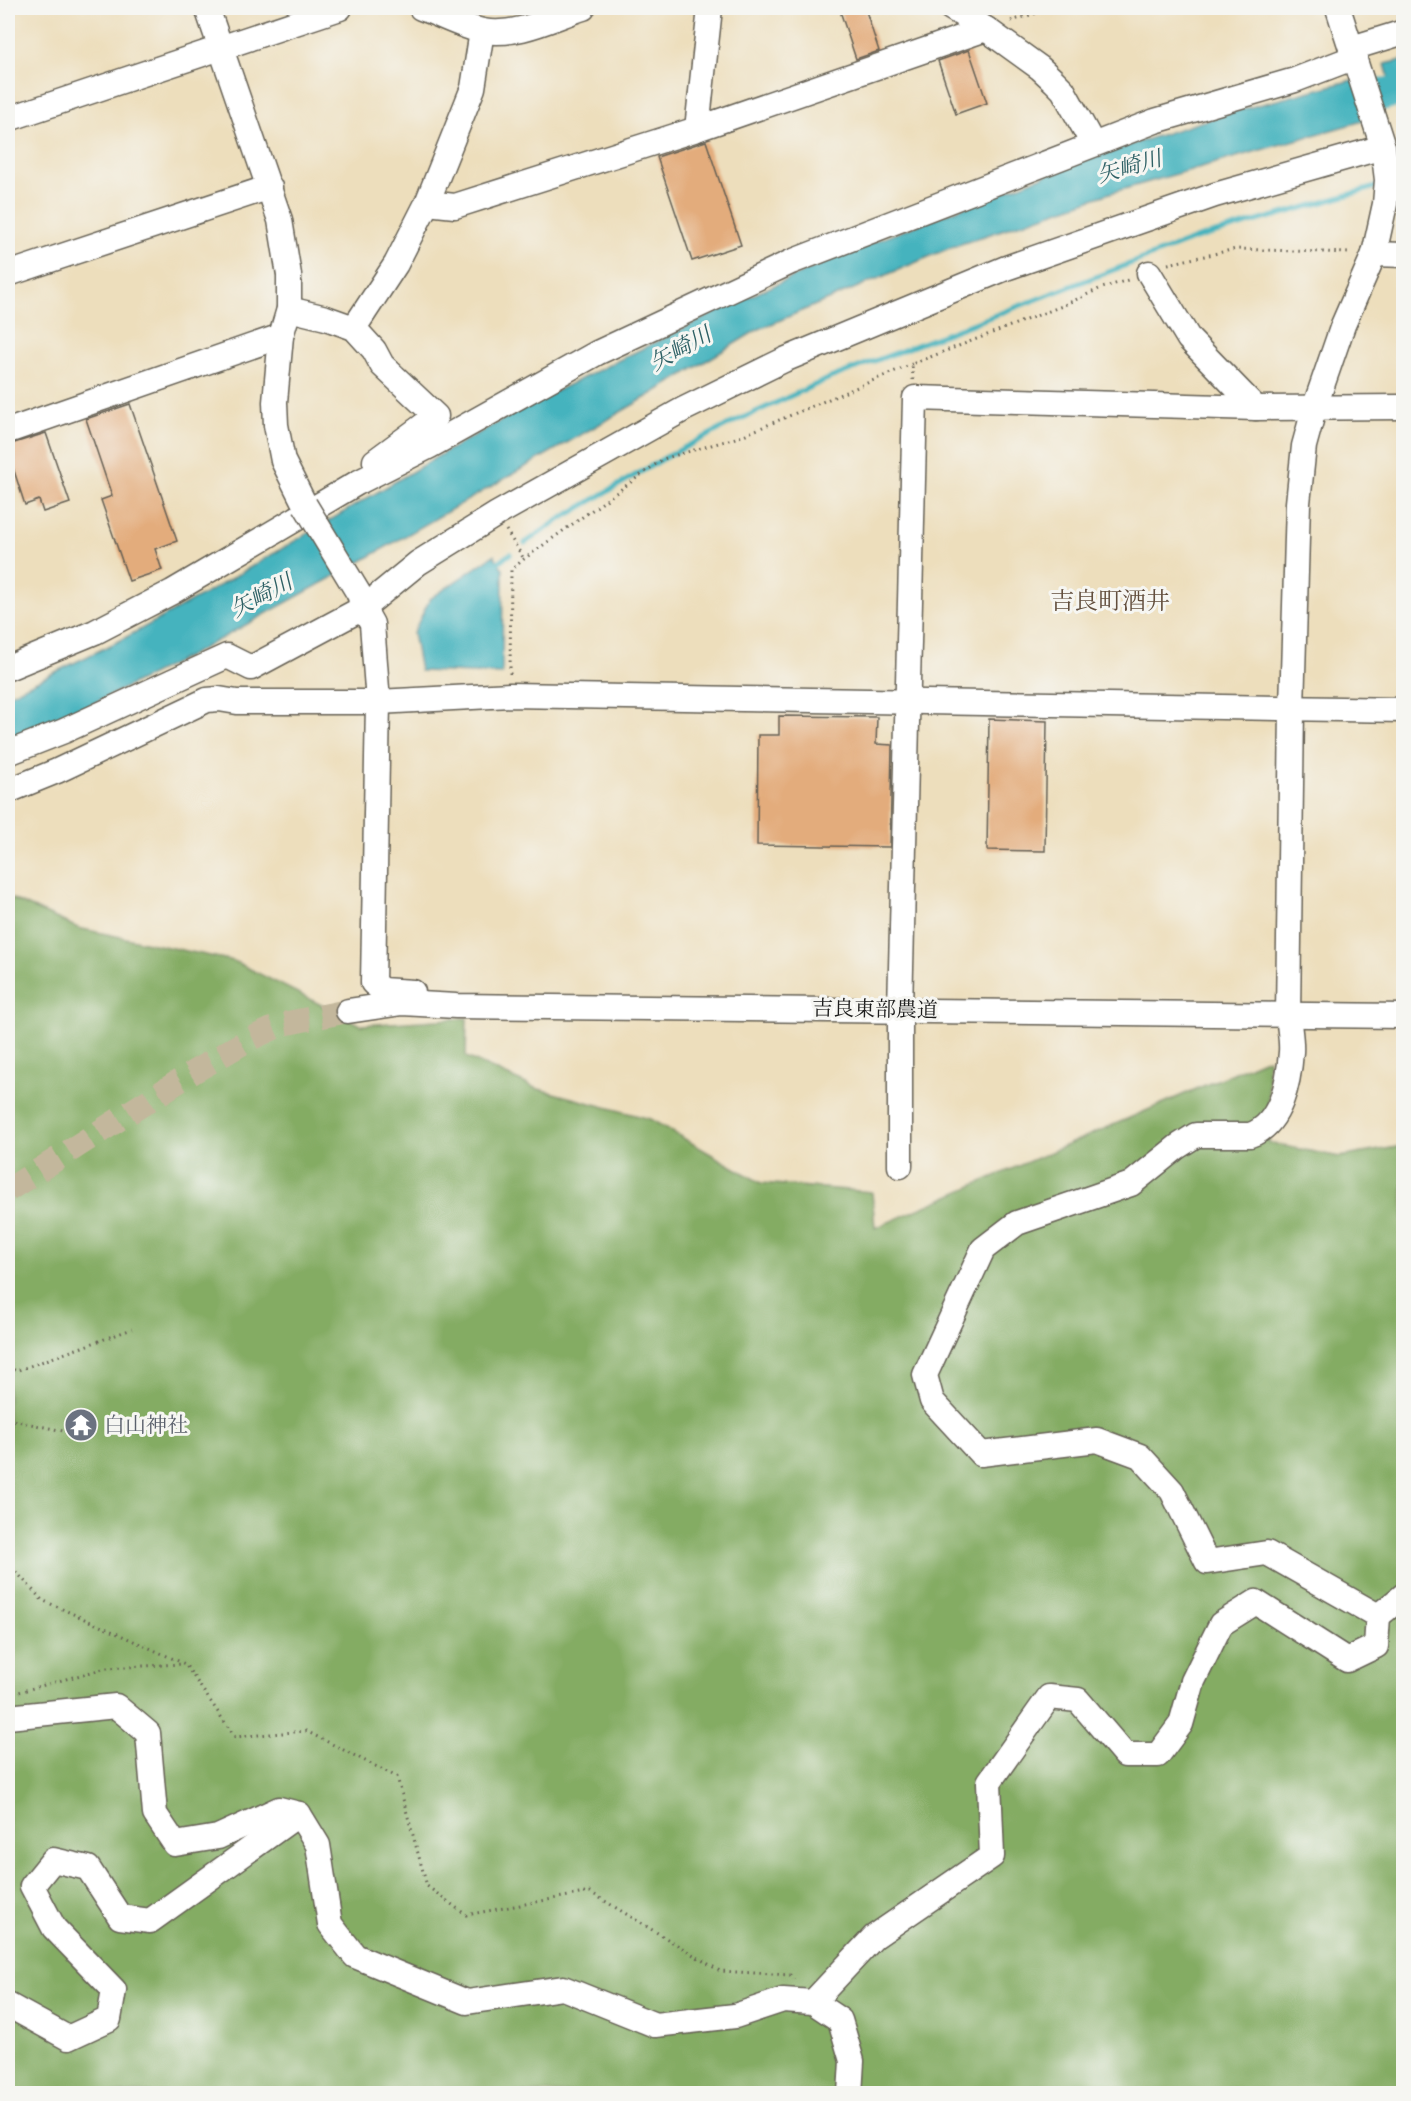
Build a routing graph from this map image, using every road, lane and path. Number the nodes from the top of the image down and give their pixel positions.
1 (207, 8) edge
2 (340, 8) edge
3 (421, 8) edge
4 (583, 8) edge
5 (710, 8) edge
6 (951, 8) edge
7 (1053, 8) edge
8 (1338, 8) edge
9 (541, 15) edge
10 (986, 29) junction
11 (482, 31) junction
12 (1404, 32) edge
13 (220, 48) junction
14 (1354, 56) junction
15 (8, 118) edge
16 (697, 129) junction
17 (1093, 144) junction
18 (1383, 147) junction
19 (270, 187) junction
20 (427, 203) junction
21 (1374, 254) junction
22 (1404, 255) edge
23 (1149, 273) junction
24 (8, 274) edge
25 (289, 309) junction
26 (354, 328) junction
27 (281, 336) junction
28 (912, 364) junction
29 (915, 398) junction
30 (1315, 406) junction
31 (1404, 407) edge
32 (1256, 408) junction
33 (8, 431) edge
34 (357, 483) junction
35 (497, 514) junction
36 (524, 559) junction
37 (361, 601) junction
38 (8, 668) edge
39 (510, 695) junction
40 (378, 702) junction
41 (909, 702) junction
42 (1292, 708) junction
43 (1404, 710) edge
44 (8, 753) edge
45 (8, 791) edge
46 (456, 1006) junction
47 (900, 1009) junction
48 (348, 1011) tunnel mouth
49 (1288, 1015) junction
50 (1404, 1016) edge
51 (900, 1167) dead end
52 (132, 1329) dead end
53 (8, 1367) edge
54 (8, 1419) edge
55 (63, 1431) dead end
56 (8, 1563) edge
57 (1404, 1594) edge
58 (1378, 1616) junction
59 (185, 1664) junction
60 (8, 1695) edge
61 (8, 1717) edge
62 (300, 1814) junction
63 (813, 2001) junction
64 (8, 2005) edge
65 (850, 2094) edge

1 - 13 street
2 - 13 street
3 - 11 street
4 - 9 street
5 - 16 street
6 - 10 street
7 - 10 path
8 - 14 street
9 - 11 street
10 - 16 street
10 - 17 street
11 - 20 street
12 - 14 street
13 - 15 street
13 - 19 street
14 - 17 street
14 - 18 street
16 - 20 street
17 - 34 street
18 - 21 street
18 - 35 street
19 - 24 street
19 - 25 street
20 - 26 street
21 - 22 street
21 - 23 path
21 - 30 street
23 - 28 path
23 - 32 street
25 - 26 street
25 - 27 street
26 - 34 street
27 - 33 street
27 - 37 street, bridge
28 - 29 path
28 - 36 path
29 - 32 street
29 - 41 street
30 - 31 street
30 - 32 street
30 - 42 street
34 - 38 street
35 - 36 path
35 - 37 street
36 - 39 path
37 - 40 street
37 - 44 street
39 - 40 street
39 - 41 street
40 - 45 street
40 - 46 street
41 - 42 street
41 - 47 street
42 - 43 street
42 - 49 street
46 - 47 street, 吉良東部農道
46 - 48 street, 吉良東部農道
47 - 49 street, 吉良東部農道
47 - 51 street
49 - 50 street, 吉良東部農道
49 - 58 street
52 - 53 path
54 - 55 path
56 - 59 path
57 - 58 street
58 - 63 street
59 - 60 path
59 - 63 path
61 - 62 street
62 - 63 street
62 - 64 street
63 - 65 street

